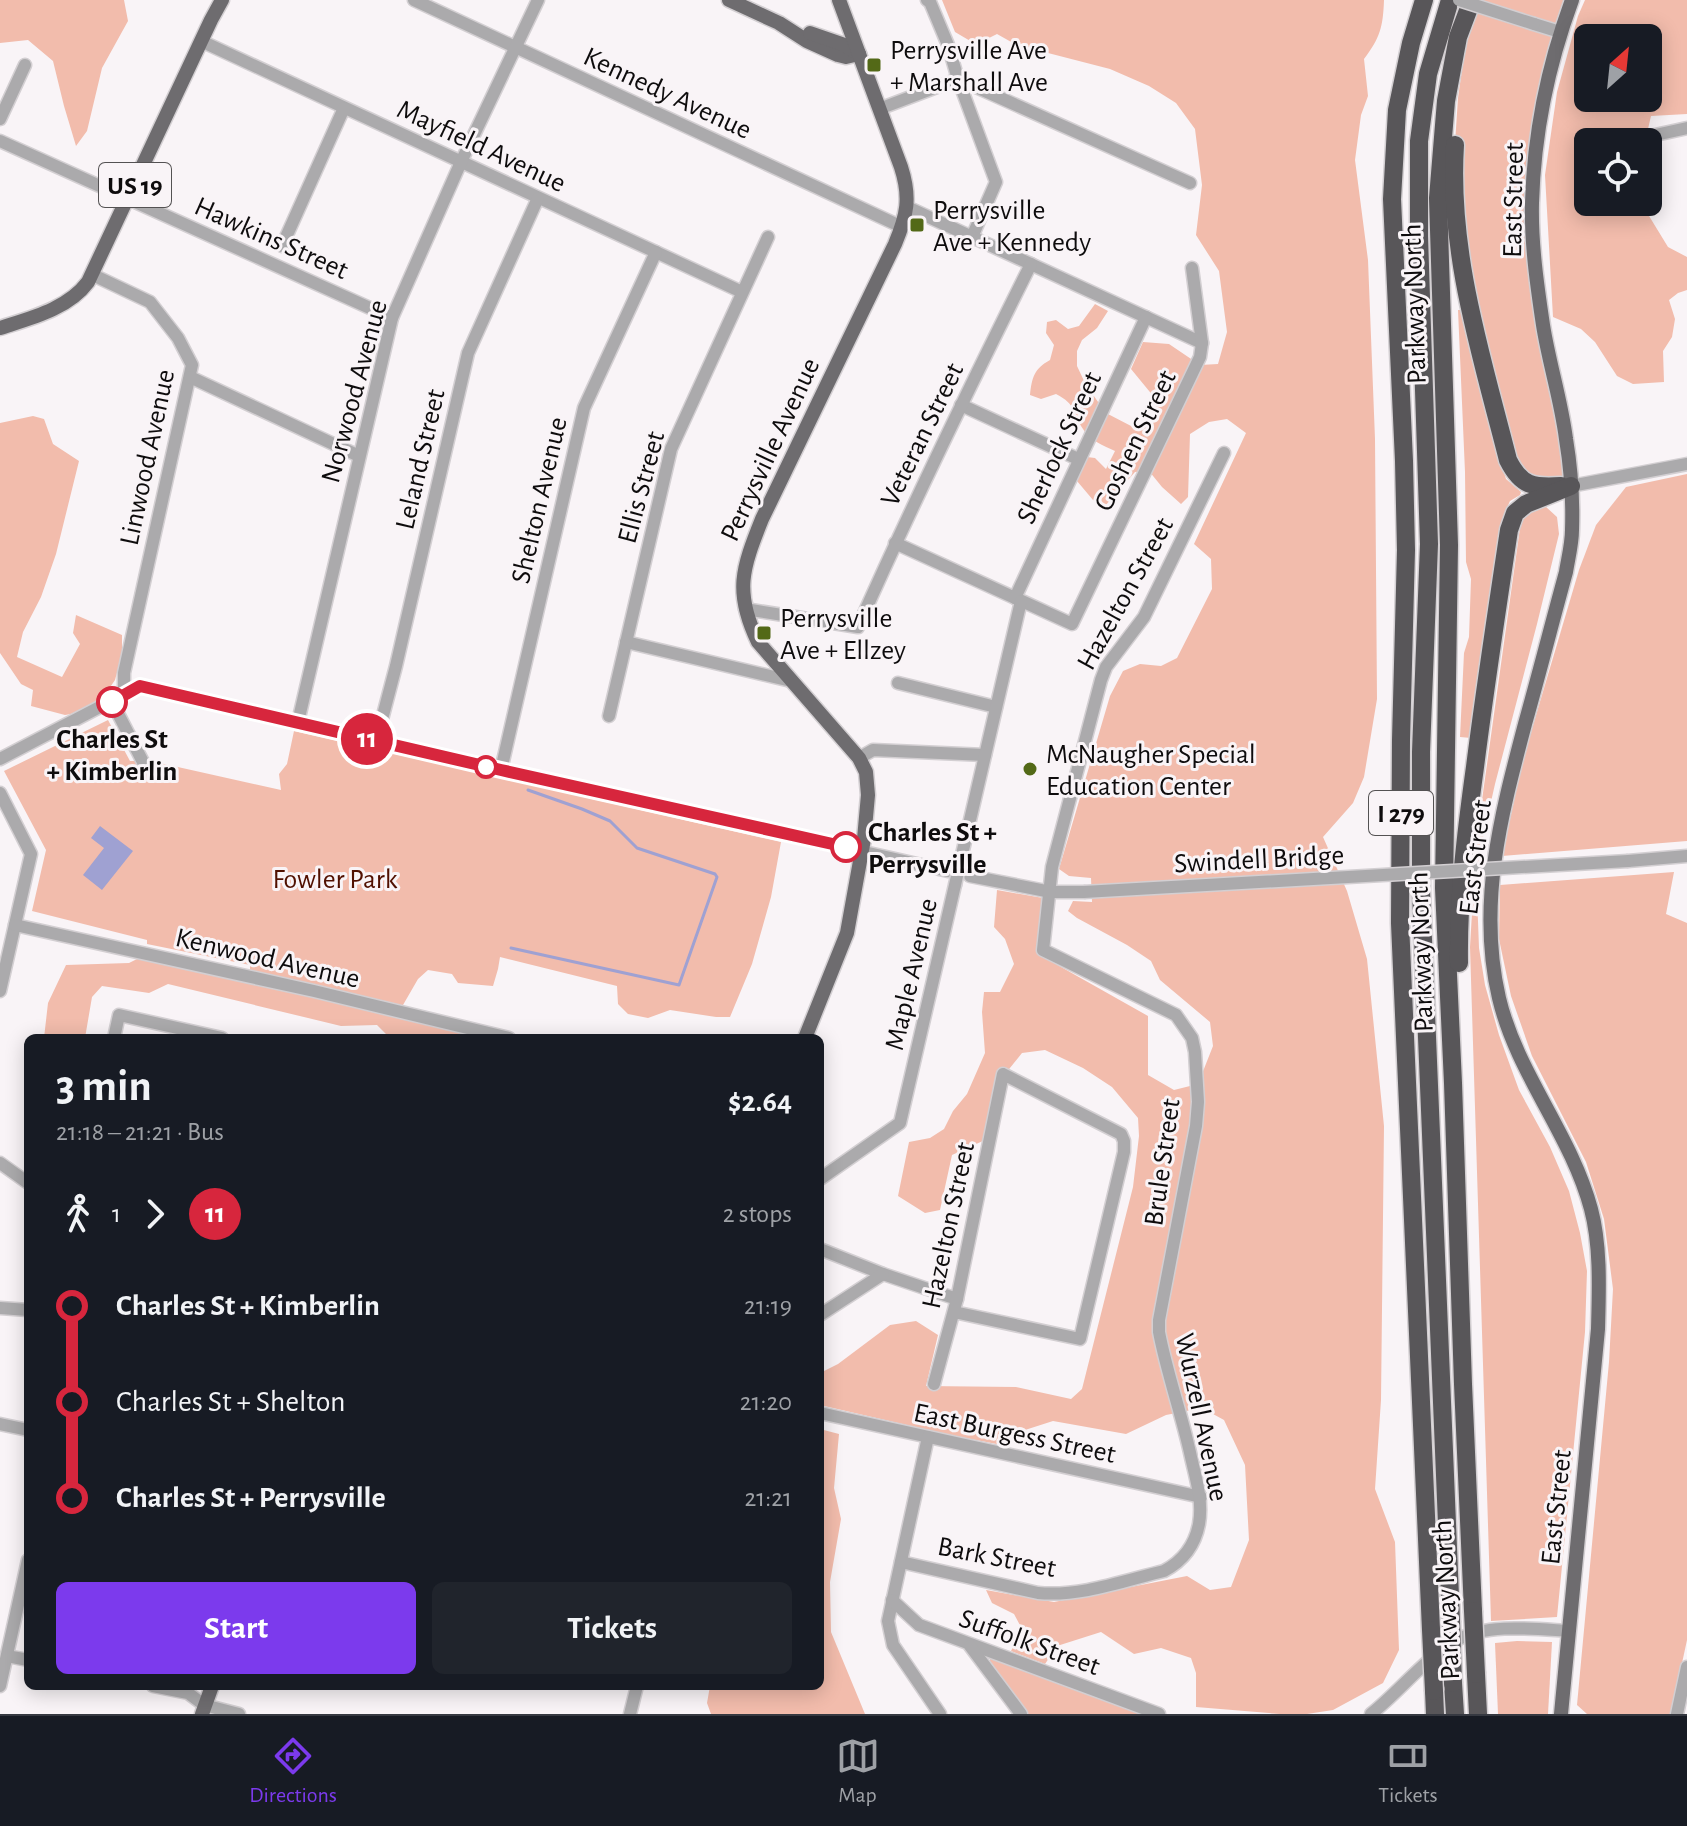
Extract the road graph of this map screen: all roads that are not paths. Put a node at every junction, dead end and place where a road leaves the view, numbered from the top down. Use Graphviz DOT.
graph roads {
  1 [pos="222,0"];
  2 [pos="414,0"];
  3 [pos="538,0"];
  4 [pos="729,0"];
  5 [pos="927,0"];
  6 [pos="1424,0"];
  7 [pos="1450,0"];
  8 [pos="1459,0"];
  9 [pos="1474,0"];
  10 [pos="1572,0"];
  11 [pos="841,6"];
  12 [pos="779,23"];
  13 [pos="1560,32"];
  14 [pos="818,36"];
  15 [pos="201,41"];
  16 [pos="515,47"];
  17 [pos="859,54"];
  18 [pos="25,65"];
  19 [pos="958,79"];
  20 [pos="344,108"];
  21 [pos="879,109"];
  22 [pos="0,119"];
  23 [pos="1687,128"];
  24 [pos="1662,133"];
  25 [pos="0,141"];
  26 [pos="461,162"];
  27 [pos="1190,183"];
  28 [pos="538,198"];
  29 [pos="129,199"];
  30 [pos="907,207"];
  31 [pos="902,227"];
  32 [pos="768,237"];
  33 [pos="972,237"];
  34 [pos="282,246"];
  35 [pos="656,252"];
  36 [pos="1031,264"];
  37 [pos="1192,268"];
  38 [pos="93,275"];
  39 [pos="742,292"];
  40 [pos="1146,317"];
  41 [pos="392,318"];
  42 [pos="0,328"];
  43 [pos="1202,343"];
  44 [pos="190,377"];
  45 [pos="961,405"];
  46 [pos="1224,453"];
  47 [pos="359,456"];
  48 [pos="1078,459"];
  49 [pos="1687,464"];
  50 [pos="1571,486"];
  51 [pos="895,543"];
  52 [pos="1018,600"];
  53 [pos="745,609"];
  54 [pos="626,642"];
  55 [pos="791,681"];
  56 [pos="898,683"];
  57 [pos="118,698"];
  58 [pos="996,707"];
  59 [pos="609,716"];
  60 [pos="298,722"];
  61 [pos="376,742"];
  62 [pos="985,755"];
  63 [pos="859,758"];
  64 [pos="0,759"];
  65 [pos="143,762"];
  66 [pos="501,770"];
  67 [pos="0,793"];
  68 [pos="862,851"];
  69 [pos="1687,856"];
  70 [pos="948,871"];
  71 [pos="970,876"];
  72 [pos="1051,892"];
  73 [pos="15,925"];
  74 [pos="0,991"];
  75 [pos="1176,1015"];
  76 [pos="115,1034"];
  77 [pos="204,1034"];
  78 [pos="492,1034"];
  79 [pos="807,1034"];
  80 [pos="1453,1083"];
  81 [pos="0,1163"];
  82 [pos="824,1176"];
  83 [pos="24,1180"];
  84 [pos="824,1251"];
  85 [pos="883,1274"];
  86 [pos="956,1306"];
  87 [pos="0,1308"];
  88 [pos="24,1310"];
  89 [pos="824,1312"];
  90 [pos="1159,1320"];
  91 [pos="934,1384"];
  92 [pos="824,1414"];
  93 [pos="0,1424"];
  94 [pos="24,1429"];
  95 [pos="928,1437"];
  96 [pos="1201,1497"];
  97 [pos="901,1562"];
  98 [pos="1176,1564"];
  99 [pos="24,1578"];
  100 [pos="892,1600"];
  101 [pos="1569,1631"];
  102 [pos="969,1645"];
  103 [pos="7,1656"];
  104 [pos="24,1659"];
  105 [pos="1687,1667"];
  106 [pos="0,1686"];
  107 [pos="173,1690"];
  108 [pos="210,1690"];
  109 [pos="636,1690"];
  110 [pos="203,1710"];
  111 [pos="239,1714"];
  112 [pos="630,1714"];
  113 [pos="940,1714"];
  114 [pos="1021,1714"];
  115 [pos="1159,1714"];
  116 [pos="1371,1714"];
  117 [pos="1435,1714"];
  118 [pos="1455,1714"];
  119 [pos="1478,1714"];
  120 [pos="1561,1714"];
  121 [pos="1677,1714"];
  1 -- 15 [label="main road, US 19"];
  2 -- 16 [label="street, Kennedy Avenue"];
  3 -- 16 [label="street, Norwood Avenue"];
  4 -- 12 [label="main road"];
  5 -- 19 [label="street"];
  6 -- 117 [label="highway, Parkway North / I 279, bridge"];
  7 -- 118 [label="highway, bridge"];
  8 -- 13 [label="street, bridge"];
  9 -- 50 [label="highway"];
  9 -- 80 [label="highway, Parkway North / I 279"];
  10 -- 13 [label="main road, East Street"];
  11 -- 14 [label="main road"];
  11 -- 17 [label="main road, Perrysville Avenue"];
  12 -- 14 [label="main road"];
  12 -- 17 [label="main road"];
  13 -- 50 [label="main road, East Street"];
  14 -- 17 [label="main road"];
  15 -- 20 [label="street, Mayfield Avenue"];
  15 -- 29 [label="main road, US 19"];
  16 -- 26 [label="street, Norwood Avenue"];
  16 -- 31 [label="street, Kennedy Avenue"];
  17 -- 21 [label="main road, Perrysville Avenue"];
  18 -- 22 [label="street"];
  19 -- 21 [label="street"];
  19 -- 27 [label="street"];
  19 -- 33 [label="street"];
  20 -- 26 [label="street, Mayfield Avenue"];
  20 -- 34 [label="street"];
  21 -- 30 [label="main road, Perrysville Avenue"];
  23 -- 24 [label="street"];
  25 -- 29 [label="street, Hawkins Street"];
  26 -- 28 [label="street, Mayfield Avenue"];
  26 -- 41 [label="street, Norwood Avenue"];
  28 -- 35 [label="street, Mayfield Avenue"];
  28 -- 61 [label="street, Leland Street"];
  29 -- 38 [label="main road, US 19"];
  29 -- 41 [label="street, Hawkins Street"];
  30 -- 31 [label="main road, Perrysville Avenue"];
  30 -- 33 [label="street"];
  31 -- 53 [label="main road, Perrysville Avenue"];
  32 -- 39 [label="street, Ellis Street"];
  33 -- 36 [label="street"];
  35 -- 39 [label="street, Mayfield Avenue"];
  35 -- 66 [label="street, Shelton Avenue"];
  36 -- 40 [label="street"];
  36 -- 45 [label="street, Veteran Street"];
  37 -- 43 [label="street, Goshen Street"];
  38 -- 42 [label="main road, US 19"];
  38 -- 44 [label="street, Linwood Avenue"];
  39 -- 54 [label="street, Ellis Street"];
  40 -- 43 [label="street"];
  40 -- 48 [label="street, Sherlock Street"];
  41 -- 47 [label="street, Norwood Avenue"];
  43 -- 52 [label="street, Goshen Street"];
  44 -- 47 [label="street"];
  44 -- 57 [label="street, Linwood Avenue"];
  45 -- 48 [label="street"];
  45 -- 51 [label="street, Veteran Street"];
  46 -- 72 [label="street, Hazelton Street"];
  47 -- 60 [label="street, Norwood Avenue"];
  48 -- 52 [label="street, Sherlock Street"];
  49 -- 50 [label="street"];
  50 -- 80 [label="highway"];
  50 -- 101 [label="main road, East Street"];
  51 -- 52 [label="street"];
  51 -- 53 [label="street, Veteran Street"];
  52 -- 58 [label="street, Maple Avenue"];
  53 -- 55 [label="main road, Perrysville Avenue"];
  54 -- 55 [label="street"];
  54 -- 59 [label="street, Ellis Street"];
  55 -- 63 [label="main road, Perrysville Avenue"];
  56 -- 58 [label="street"];
  57 -- 60 [label="street"];
  57 -- 64 [label="street"];
  57 -- 65 [label="street"];
  58 -- 62 [label="street, Maple Avenue"];
  60 -- 61 [label="street"];
  61 -- 66 [label="street"];
  62 -- 63 [label="street"];
  62 -- 82 [label="street, Maple Avenue, bridge"];
  63 -- 68 [label="main road, Perrysville Avenue"];
  66 -- 68 [label="street"];
  67 -- 73 [label="street"];
  68 -- 70 [label="street"];
  68 -- 79 [label="main road, Perrysville Avenue"];
  69 -- 72 [label="street, Swindell Bridge, bridge"];
  71 -- 72 [label="street, Swindell Bridge"];
  72 -- 75 [label="street, Hazelton Street"];
  73 -- 74 [label="street"];
  73 -- 78 [label="street, Kenwood Avenue"];
  75 -- 90 [label="street, Brule Street"];
  76 -- 77 [label="street"];
  80 -- 119 [label="highway, Parkway North / I 279, bridge"];
  81 -- 83 [label="street"];
  84 -- 85 [label="street"];
  85 -- 86 [label="street"];
  85 -- 89 [label="street"];
  86 -- 86 [label="street, Hazelton Street"];
  86 -- 91 [label="street, Hazelton Street"];
  87 -- 88 [label="street"];
  90 -- 96 [label="street, Wurzell Avenue"];
  92 -- 95 [label="street, East Burgess Street"];
  93 -- 94 [label="street"];
  95 -- 96 [label="street, East Burgess Street"];
  95 -- 97 [label="street"];
  96 -- 98 [label="street, Wurzell Avenue"];
  97 -- 98 [label="street, Bark Street"];
  97 -- 100 [label="street"];
  99 -- 103 [label="street"];
  100 -- 102 [label="street, Suffolk Street"];
  100 -- 113 [label="street"];
  101 -- 116 [label="street"];
  101 -- 120 [label="main road, East Street"];
  102 -- 114 [label="street"];
  102 -- 115 [label="street, Suffolk Street"];
  103 -- 104 [label="street"];
  103 -- 106 [label="street"];
  105 -- 121 [label="street"];
  107 -- 110 [label="street"];
  108 -- 110 [label="main road"];
  109 -- 112 [label="street"];
  110 -- 111 [label="street"];
}
